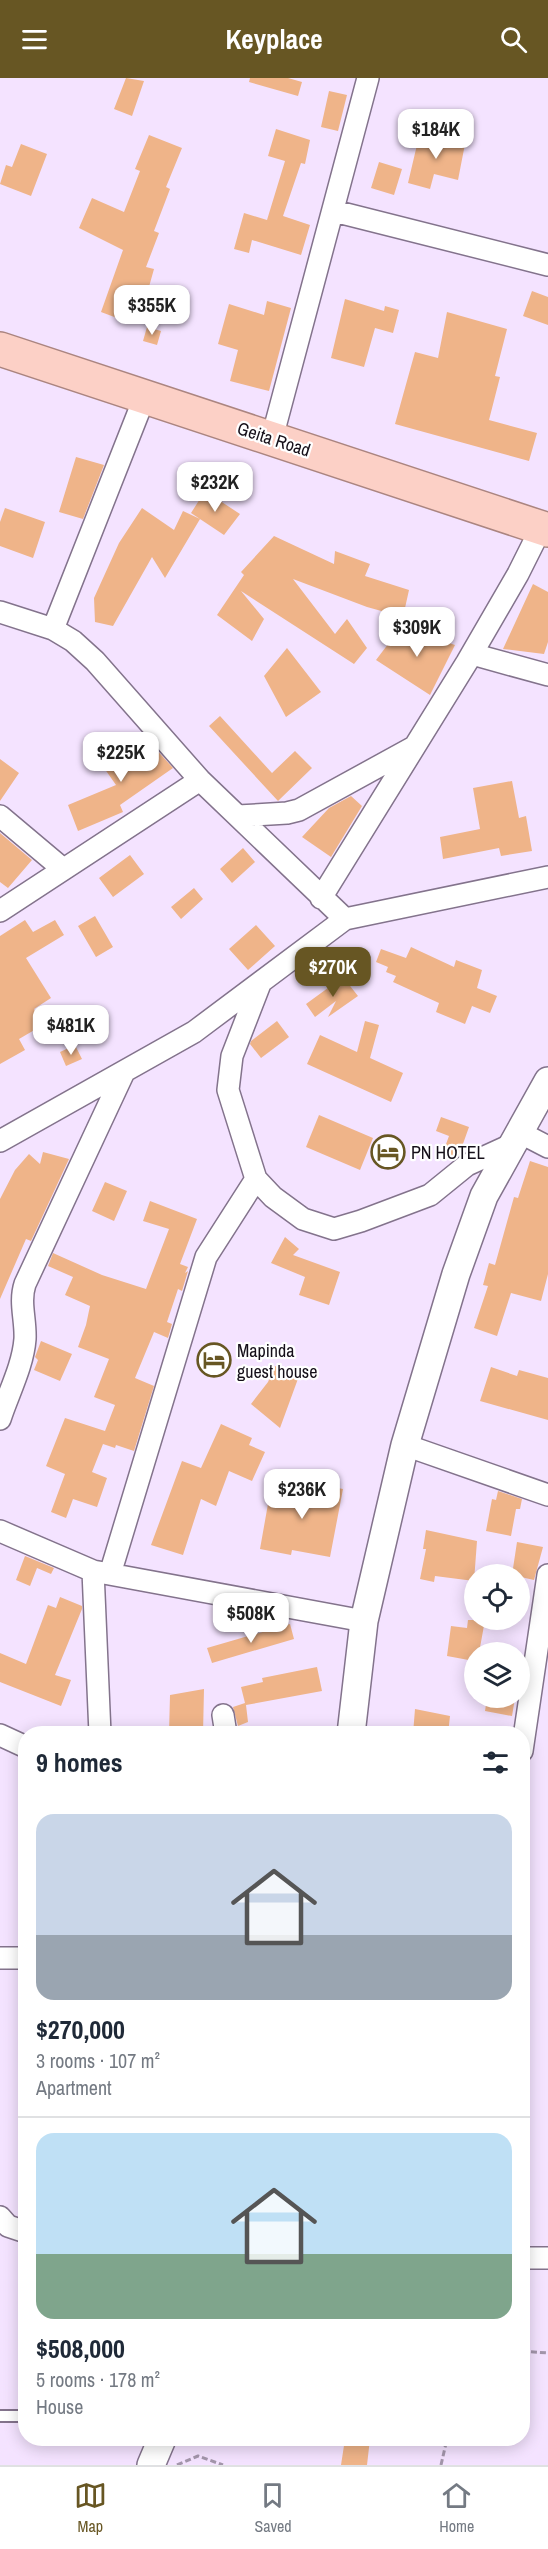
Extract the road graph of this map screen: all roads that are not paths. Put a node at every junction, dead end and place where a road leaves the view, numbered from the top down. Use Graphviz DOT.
graph roads {
  1 [pos="368,78"];
  2 [pos="334,211"];
  3 [pos="548,265"];
  4 [pos="0,349"];
  5 [pos="145,396"];
  6 [pos="272,438"];
  7 [pos="544,529"];
  8 [pos="0,612"];
  9 [pos="53,629"];
  10 [pos="472,654"];
  11 [pos="548,675"];
  12 [pos="412,747"];
  13 [pos="200,780"];
  14 [pos="0,816"];
  15 [pos="237,816"];
  16 [pos="63,869"];
  17 [pos="548,877"];
  18 [pos="321,898"];
  19 [pos="0,911"];
  20 [pos="345,919"];
  21 [pos="261,983"];
  22 [pos="124,1072"];
  23 [pos="548,1081"];
  24 [pos="516,1138"];
  25 [pos="0,1141"];
  26 [pos="548,1146"];
  27 [pos="256,1179"];
  28 [pos="0,1419"];
  29 [pos="405,1445"];
  30 [pos="548,1495"];
  31 [pos="0,1532"];
  32 [pos="101,1572"];
  33 [pos="548,1575"];
  34 [pos="364,1621"];
  35 [pos="100,1726"];
  36 [pos="352,1726"];
  37 [pos="526,1726"];
  38 [pos="0,1735"];
  39 [pos="18,1743"];
  40 [pos="0,1958"];
  41 [pos="18,1958"];
  42 [pos="0,2217"];
  43 [pos="18,2230"];
  44 [pos="18,2234"];
  45 [pos="0,2235"];
  46 [pos="530,2258"];
  47 [pos="548,2258"];
  48 [pos="0,2416"];
  49 [pos="18,2416"];
  50 [pos="159,2446"];
  51 [pos="151,2465"];
  1 -- 2 [label="street"];
  2 -- 3 [label="street"];
  2 -- 6 [label="street"];
  4 -- 5 [label="highway, Geita Road"];
  5 -- 6 [label="highway, Geita Road"];
  5 -- 9 [label="street"];
  6 -- 7 [label="highway, Geita Road"];
  7 -- 10 [label="street"];
  8 -- 9 [label="street"];
  9 -- 13 [label="street"];
  10 -- 11 [label="street"];
  10 -- 12 [label="street"];
  12 -- 15 [label="street"];
  12 -- 18 [label="street"];
  13 -- 15 [label="street"];
  13 -- 16 [label="street"];
  14 -- 16 [label="street"];
  15 -- 18 [label="street"];
  16 -- 19 [label="street"];
  17 -- 20 [label="street"];
  18 -- 20 [label="street"];
  20 -- 21 [label="street"];
  21 -- 22 [label="street"];
  21 -- 27 [label="street"];
  22 -- 25 [label="street"];
  22 -- 28 [label="street"];
  23 -- 24 [label="street"];
  24 -- 26 [label="street"];
  24 -- 27 [label="street"];
  24 -- 29 [label="street"];
  27 -- 32 [label="street"];
  29 -- 30 [label="street"];
  29 -- 34 [label="street"];
  31 -- 32 [label="street"];
  32 -- 34 [label="street"];
  32 -- 35 [label="street"];
  33 -- 37 [label="street"];
  34 -- 36 [label="street"];
  38 -- 39 [label="street"];
  40 -- 41 [label="street"];
  42 -- 43 [label="street"];
  44 -- 45 [label="street"];
  46 -- 47 [label="street"];
  48 -- 49 [label="lane"];
  50 -- 51 [label="street"];
}
